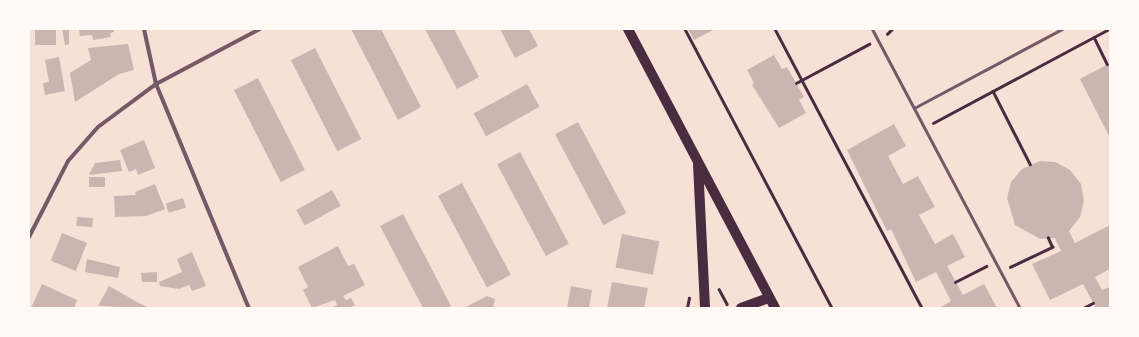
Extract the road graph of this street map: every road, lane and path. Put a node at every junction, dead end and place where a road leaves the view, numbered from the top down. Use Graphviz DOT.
graph roads {
  1 [pos="144,29"];
  2 [pos="260,29"];
  3 [pos="628,29"];
  4 [pos="685,29"];
  5 [pos="774,29"];
  6 [pos="872,29"];
  7 [pos="892,29"];
  8 [pos="1062,29"];
  9 [pos="1109,29"];
  10 [pos="1094,37"];
  11 [pos="877,39"];
  12 [pos="1107,64"];
  13 [pos="802,80"];
  14 [pos="796,83"];
  15 [pos="156,84"];
  16 [pos="993,91"];
  17 [pos="914,108"];
  18 [pos="925,127"];
  19 [pos="698,162"];
  20 [pos="1030,164"];
  21 [pos="29,237"];
  22 [pos="1048,238"];
  23 [pos="995,261"];
  24 [pos="1001,272"];
  25 [pos="956,282"];
  26 [pos="716,284"];
  27 [pos="769,298"];
  28 [pos="1093,303"];
  29 [pos="728,307"];
  30 [pos="249,308"];
  31 [pos="705,308"];
  32 [pos="741,308"];
  33 [pos="775,308"];
  34 [pos="832,308"];
  35 [pos="922,308"];
  36 [pos="1020,308"];
  37 [pos="1084,308"];
  1 -- 15 [label="street"];
  2 -- 15 [label="street"];
  3 -- 19 [label="main road"];
  4 -- 34 [label="path"];
  5 -- 13 [label="path"];
  6 -- 11 [label="lane"];
  7 -- 11 [label="path"];
  8 -- 17 [label="lane"];
  9 -- 10 [label="path"];
  10 -- 12 [label="path"];
  10 -- 16 [label="path"];
  11 -- 13 [label="path"];
  11 -- 17 [label="lane"];
  13 -- 14 [label="path"];
  13 -- 35 [label="path"];
  15 -- 21 [label="street"];
  15 -- 30 [label="street"];
  16 -- 18 [label="path"];
  16 -- 20 [label="path"];
  17 -- 18 [label="lane"];
  18 -- 23 [label="lane"];
  19 -- 27 [label="main road"];
  19 -- 31 [label="main road"];
  22 -- 24 [label="path"];
  23 -- 24 [label="lane"];
  23 -- 25 [label="path"];
  24 -- 36 [label="lane"];
  26 -- 29 [label="path"];
  27 -- 32 [label="main road"];
  27 -- 33 [label="main road"];
  28 -- 37 [label="path"];
}
